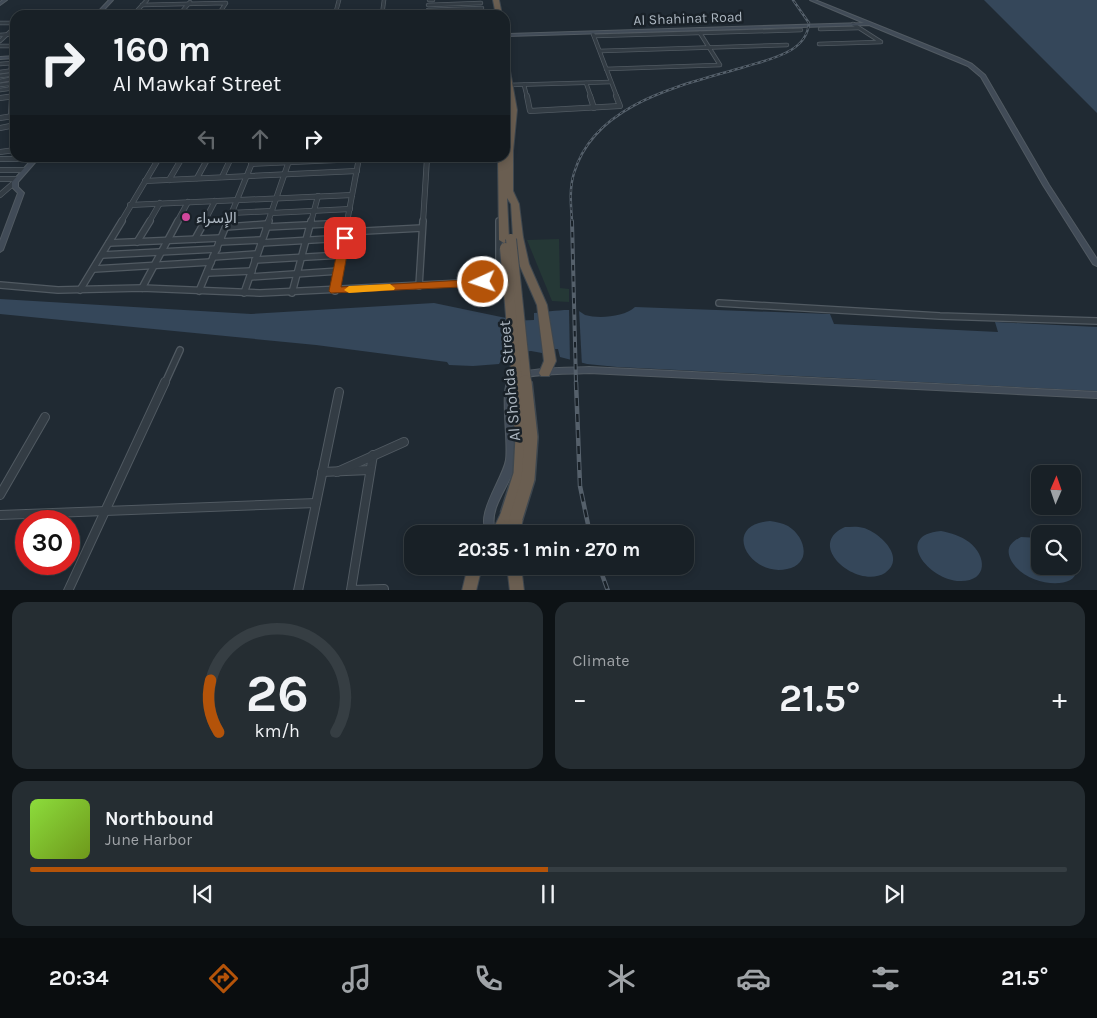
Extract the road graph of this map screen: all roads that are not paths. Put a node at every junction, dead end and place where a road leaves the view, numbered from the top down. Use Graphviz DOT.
graph roads {
  1 [pos="5,0"];
  2 [pos="111,0"];
  3 [pos="116,0"];
  4 [pos="147,0"];
  5 [pos="433,0"];
  6 [pos="812,0"];
  7 [pos="222,1"];
  8 [pos="481,1"];
  9 [pos="190,2"];
  10 [pos="429,2"];
  11 [pos="0,4"];
  12 [pos="142,5"];
  13 [pos="482,8"];
  14 [pos="102,10"];
  15 [pos="107,10"];
  16 [pos="138,10"];
  17 [pos="221,10"];
  18 [pos="428,10"];
  19 [pos="869,23"];
  20 [pos="853,24"];
  21 [pos="710,27"];
  22 [pos="858,28"];
  23 [pos="820,29"];
  24 [pos="802,30"];
  25 [pos="606,31"];
  26 [pos="10,32"];
  27 [pos="700,33"];
  28 [pos="510,34"];
  29 [pos="510,34"];
  30 [pos="593,34"];
  31 [pos="0,35"];
  32 [pos="7,35"];
  33 [pos="10,35"];
  34 [pos="0,41"];
  35 [pos="819,44"];
  36 [pos="787,45"];
  37 [pos="710,48"];
  38 [pos="600,51"];
  39 [pos="0,59"];
  40 [pos="10,67"];
  41 [pos="606,69"];
  42 [pos="10,73"];
  43 [pos="10,74"];
  44 [pos="10,75"];
  45 [pos="0,81"];
  46 [pos="611,82"];
  47 [pos="586,83"];
  48 [pos="510,85"];
  49 [pos="524,85"];
  50 [pos="0,86"];
  51 [pos="0,90"];
  52 [pos="510,93"];
  53 [pos="594,108"];
  54 [pos="510,137"];
  55 [pos="32,162"];
  56 [pos="157,162"];
  57 [pos="180,162"];
  58 [pos="206,162"];
  59 [pos="229,162"];
  60 [pos="270,162"];
  61 [pos="288,162"];
  62 [pos="324,162"];
  63 [pos="358,162"];
  64 [pos="427,162"];
  65 [pos="502,162"];
  66 [pos="509,162"];
  67 [pos="251,164"];
  68 [pos="0,170"];
  69 [pos="25,170"];
  70 [pos="356,171"];
  71 [pos="321,172"];
  72 [pos="284,174"];
  73 [pos="246,176"];
  74 [pos="222,177"];
  75 [pos="197,178"];
  76 [pos="0,179"];
  77 [pos="16,180"];
  78 [pos="169,180"];
  79 [pos="145,181"];
  80 [pos="2,190"];
  81 [pos="509,191"];
  82 [pos="0,195"];
  83 [pos="352,195"];
  84 [pos="318,196"];
  85 [pos="276,198"];
  86 [pos="236,200"];
  87 [pos="215,201"];
  88 [pos="188,202"];
  89 [pos="160,203"];
  90 [pos="130,205"];
  91 [pos="350,209"];
  92 [pos="314,210"];
  93 [pos="272,212"];
  94 [pos="231,213"];
  95 [pos="504,215"];
  96 [pos="347,223"];
  97 [pos="310,225"];
  98 [pos="267,226"];
  99 [pos="226,227"];
  100 [pos="422,228"];
  101 [pos="345,235"];
  102 [pos="195,239"];
  103 [pos="168,240"];
  104 [pos="220,240"];
  105 [pos="306,240"];
  106 [pos="508,240"];
  107 [pos="262,241"];
  108 [pos="138,242"];
  109 [pos="109,243"];
  110 [pos="217,249"];
  111 [pos="0,250"];
  112 [pos="162,252"];
  113 [pos="102,255"];
  114 [pos="342,255"];
  115 [pos="256,257"];
  116 [pos="302,257"];
  117 [pos="212,260"];
  118 [pos="1097,264"];
  119 [pos="155,266"];
  120 [pos="94,269"];
  121 [pos="339,271"];
  122 [pos="207,273"];
  123 [pos="251,274"];
  124 [pos="297,274"];
  125 [pos="0,285"];
  126 [pos="418,286"];
  127 [pos="142,288"];
  128 [pos="80,290"];
  129 [pos="200,291"];
  130 [pos="335,291"];
  131 [pos="244,293"];
  132 [pos="292,293"];
  133 [pos="720,303"];
  134 [pos="1097,321"];
  135 [pos="180,350"];
  136 [pos="552,370"];
  137 [pos="339,392"];
  138 [pos="1097,395"];
  139 [pos="45,417"];
  140 [pos="404,442"];
  141 [pos="373,456"];
  142 [pos="370,470"];
  143 [pos="322,472"];
  144 [pos="337,472"];
  145 [pos="0,495"];
  146 [pos="316,503"];
  147 [pos="105,511"];
  148 [pos="0,515"];
  149 [pos="511,517"];
  150 [pos="488,525"];
  151 [pos="504,525"];
  152 [pos="512,525"];
  153 [pos="473,575"];
  154 [pos="515,575"];
  155 [pos="68,590"];
  156 [pos="298,590"];
  157 [pos="384,590"];
  158 [pos="469,590"];
  159 [pos="517,590"];
  1 -- 11 [label="main road"];
  2 -- 14 [label="main road"];
  3 -- 15 [label="main road"];
  4 -- 12 [label="street"];
  5 -- 10 [label="street"];
  6 -- 19 [label="main road"];
  7 -- 9 [label="street"];
  7 -- 17 [label="street"];
  8 -- 10 [label="street"];
  8 -- 13 [label="street"];
  9 -- 12 [label="street"];
  10 -- 18 [label="street"];
  12 -- 16 [label="street"];
  13 -- 18 [label="street"];
  19 -- 20 [label="main road, Al Shahinat Road"];
  19 -- 21 [label="main road, Al Shahinat Road"];
  19 -- 118 [label="main road"];
  20 -- 21 [label="main road, Al Shahinat Road"];
  20 -- 22 [label="street"];
  21 -- 25 [label="main road, Al Shahinat Road"];
  22 -- 23 [label="street"];
  22 -- 35 [label="street"];
  24 -- 27 [label="street"];
  25 -- 28 [label="main road, Al Shahinat Road"];
  25 -- 30 [label="main road, Al Shahinat Road"];
  26 -- 32 [label="street"];
  27 -- 30 [label="street"];
  27 -- 37 [label="street"];
  29 -- 30 [label="main road, Al Shahinat Road"];
  30 -- 38 [label="street"];
  31 -- 32 [label="street"];
  32 -- 33 [label="street"];
  32 -- 34 [label="street"];
  36 -- 37 [label="street"];
  37 -- 38 [label="street"];
  37 -- 41 [label="street"];
  38 -- 41 [label="street"];
  39 -- 40 [label="main road"];
  41 -- 46 [label="street"];
  42 -- 45 [label="street"];
  43 -- 50 [label="street"];
  44 -- 51 [label="street"];
  46 -- 47 [label="street"];
  46 -- 53 [label="street"];
  47 -- 49 [label="street"];
  47 -- 53 [label="street"];
  48 -- 49 [label="street"];
  49 -- 53 [label="street"];
  52 -- 54 [label="highway, Al Shohda Street"];
  55 -- 69 [label="main road"];
  56 -- 79 [label="street"];
  57 -- 78 [label="street"];
  58 -- 75 [label="street"];
  59 -- 74 [label="street"];
  60 -- 67 [label="street"];
  61 -- 72 [label="street"];
  62 -- 71 [label="street"];
  63 -- 70 [label="street"];
  64 -- 100 [label="street"];
  65 -- 95 [label="highway, Al Shohda Street"];
  66 -- 81 [label="highway, Al Shohda Street"];
  67 -- 73 [label="street"];
  68 -- 69 [label="street"];
  69 -- 77 [label="main road"];
  70 -- 71 [label="street"];
  70 -- 83 [label="street"];
  71 -- 72 [label="street"];
  72 -- 73 [label="street"];
  72 -- 85 [label="street"];
  73 -- 74 [label="street"];
  73 -- 86 [label="street"];
  74 -- 75 [label="street"];
  75 -- 78 [label="street"];
  76 -- 77 [label="street"];
  77 -- 80 [label="street"];
  77 -- 111 [label="main road"];
  78 -- 79 [label="street"];
  79 -- 90 [label="street"];
  80 -- 82 [label="street"];
  81 -- 106 [label="highway, Al Shohda Street"];
  81 -- 136 [label="highway"];
  83 -- 84 [label="street"];
  83 -- 91 [label="street"];
  84 -- 85 [label="street"];
  84 -- 92 [label="street"];
  85 -- 86 [label="street"];
  85 -- 93 [label="street"];
  86 -- 87 [label="street"];
  86 -- 94 [label="street"];
  87 -- 88 [label="street"];
  87 -- 102 [label="street"];
  88 -- 89 [label="street"];
  88 -- 103 [label="street"];
  89 -- 90 [label="street"];
  89 -- 108 [label="street"];
  90 -- 109 [label="street"];
  91 -- 92 [label="street"];
  91 -- 96 [label="street"];
  92 -- 93 [label="street"];
  92 -- 97 [label="street"];
  93 -- 94 [label="street"];
  93 -- 98 [label="street"];
  94 -- 99 [label="street"];
  95 -- 106 [label="highway, Al Shohda Street"];
  95 -- 126 [label="street"];
  96 -- 97 [label="street"];
  96 -- 101 [label="street"];
  97 -- 98 [label="street"];
  97 -- 105 [label="street"];
  98 -- 99 [label="street"];
  98 -- 107 [label="street"];
  99 -- 104 [label="street"];
  100 -- 101 [label="street"];
  100 -- 126 [label="street"];
  101 -- 105 [label="street"];
  101 -- 114 [label="street"];
  102 -- 103 [label="street"];
  102 -- 104 [label="street"];
  103 -- 108 [label="street"];
  103 -- 112 [label="street"];
  104 -- 107 [label="street"];
  104 -- 110 [label="street"];
  105 -- 107 [label="street"];
  105 -- 116 [label="street"];
  106 -- 149 [label="highway, Al Shohda Street, bridge"];
  107 -- 115 [label="street"];
  108 -- 109 [label="street"];
  109 -- 113 [label="street"];
  110 -- 112 [label="street"];
  110 -- 117 [label="street"];
  112 -- 113 [label="street"];
  112 -- 119 [label="street"];
  113 -- 120 [label="street"];
  114 -- 116 [label="street"];
  114 -- 121 [label="street"];
  115 -- 116 [label="street"];
  115 -- 117 [label="street"];
  115 -- 123 [label="street"];
  116 -- 124 [label="street"];
  117 -- 119 [label="street"];
  117 -- 122 [label="street"];
  119 -- 120 [label="street"];
  119 -- 127 [label="street"];
  120 -- 128 [label="street"];
  121 -- 124 [label="street"];
  121 -- 130 [label="street"];
  122 -- 123 [label="street"];
  122 -- 129 [label="street"];
  123 -- 124 [label="street"];
  123 -- 131 [label="street"];
  124 -- 132 [label="street"];
  125 -- 128 [label="street"];
  126 -- 130 [label="street"];
  127 -- 128 [label="street"];
  127 -- 129 [label="street"];
  129 -- 131 [label="street"];
  130 -- 132 [label="street"];
  131 -- 132 [label="street"];
  133 -- 134 [label="street"];
  135 -- 147 [label="street"];
  136 -- 138 [label="main road"];
  136 -- 150 [label="main road"];
  137 -- 143 [label="street"];
  139 -- 145 [label="street"];
  140 -- 141 [label="street"];
  141 -- 142 [label="street"];
  141 -- 144 [label="street"];
  142 -- 144 [label="street"];
  142 -- 157 [label="street"];
  143 -- 144 [label="street"];
  143 -- 146 [label="street"];
  146 -- 147 [label="street"];
  146 -- 156 [label="street"];
  147 -- 148 [label="street"];
  147 -- 155 [label="street"];
  149 -- 151 [label="highway"];
  149 -- 152 [label="highway"];
  153 -- 158 [label="highway"];
  154 -- 159 [label="highway"];
}
